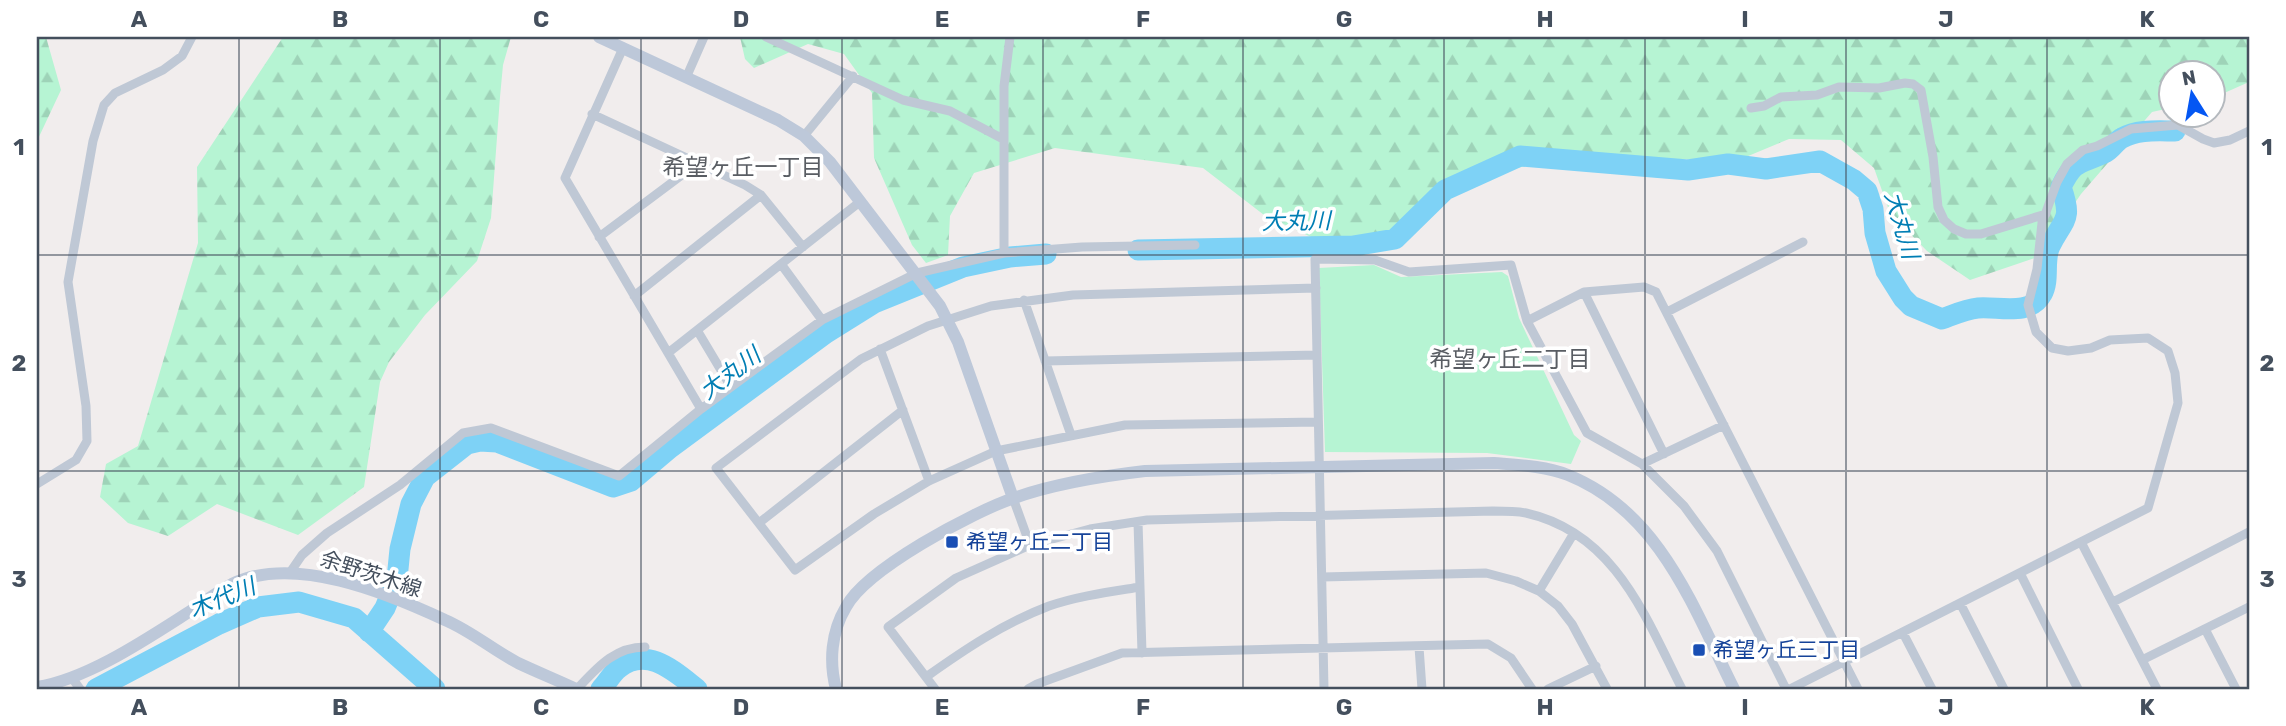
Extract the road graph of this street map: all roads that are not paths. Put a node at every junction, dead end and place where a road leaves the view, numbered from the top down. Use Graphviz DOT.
graph roads {
  1 [pos="192,37"];
  2 [pos="599,37"];
  3 [pos="704,37"];
  4 [pos="766,37"];
  5 [pos="1010,37"];
  6 [pos="622,48"];
  7 [pos="853,76"];
  8 [pos="686,78"];
  9 [pos="1751,108"];
  10 [pos="592,114"];
  11 [pos="2249,131"];
  12 [pos="804,136"];
  13 [pos="1003,139"];
  14 [pos="698,163"];
  15 [pos="761,195"];
  16 [pos="860,201"];
  17 [pos="2046,214"];
  18 [pos="600,237"];
  19 [pos="1803,242"];
  20 [pos="1195,244"];
  21 [pos="803,247"];
  22 [pos="1004,253"];
  23 [pos="781,264"];
  24 [pos="921,279"];
  25 [pos="1316,288"];
  26 [pos="1584,292"];
  27 [pos="634,296"];
  28 [pos="1024,300"];
  29 [pos="1667,312"];
  30 [pos="822,320"];
  31 [pos="948,320"];
  32 [pos="1527,321"];
  33 [pos="697,330"];
  34 [pos="880,349"];
  35 [pos="668,353"];
  36 [pos="1317,355"];
  37 [pos="1045,361"];
  38 [pos="732,387"];
  39 [pos="701,409"];
  40 [pos="903,410"];
  41 [pos="1318,422"];
  42 [pos="1724,425"];
  43 [pos="1071,435"];
  44 [pos="996,452"];
  45 [pos="1664,454"];
  46 [pos="1642,464"];
  47 [pos="1319,467"];
  48 [pos="929,481"];
  49 [pos="37,484"];
  50 [pos="1013,498"];
  51 [pos="1320,515"];
  52 [pos="1138,522"];
  53 [pos="759,523"];
  54 [pos="1574,533"];
  55 [pos="2249,533"];
  56 [pos="2081,542"];
  57 [pos="1030,545"];
  58 [pos="291,571"];
  59 [pos="2020,573"];
  60 [pos="1322,577"];
  61 [pos="1140,587"];
  62 [pos="1539,591"];
  63 [pos="2113,602"];
  64 [pos="1960,603"];
  65 [pos="2249,607"];
  66 [pos="2205,629"];
  67 [pos="1903,633"];
  68 [pos="645,647"];
  69 [pos="1323,647"];
  70 [pos="1419,647"];
  71 [pos="1142,653"];
  72 [pos="2143,660"];
  73 [pos="1844,662"];
  74 [pos="1596,666"];
  75 [pos="926,677"];
  76 [pos="72,678"];
  77 [pos="37,687"];
  78 [pos="80,689"];
  79 [pos="577,689"];
  80 [pos="836,689"];
  81 [pos="935,689"];
  82 [pos="1028,689"];
  83 [pos="1324,689"];
  84 [pos="1422,689"];
  85 [pos="1532,689"];
  86 [pos="1548,689"];
  87 [pos="1607,689"];
  88 [pos="1682,689"];
  89 [pos="1734,689"];
  90 [pos="1788,689"];
  91 [pos="1858,689"];
  92 [pos="1932,689"];
  93 [pos="2004,689"];
  94 [pos="2078,689"];
  95 [pos="2157,689"];
  96 [pos="2236,689"];
  1 -- 49 [label="street"];
  2 -- 6 [label="street"];
  3 -- 8 [label="street"];
  4 -- 7 [label="street"];
  5 -- 13 [label="street"];
  6 -- 8 [label="street"];
  6 -- 10 [label="street"];
  7 -- 12 [label="street"];
  7 -- 13 [label="street"];
  8 -- 12 [label="street"];
  9 -- 17 [label="street"];
  10 -- 14 [label="street"];
  10 -- 18 [label="street"];
  11 -- 17 [label="street"];
  12 -- 16 [label="street"];
  13 -- 22 [label="street"];
  14 -- 15 [label="street"];
  14 -- 18 [label="street"];
  15 -- 21 [label="street"];
  15 -- 27 [label="street"];
  16 -- 21 [label="street"];
  16 -- 24 [label="street"];
  17 -- 56 [label="street"];
  18 -- 27 [label="street"];
  19 -- 29 [label="street"];
  20 -- 22 [label="street"];
  21 -- 23 [label="street"];
  22 -- 24 [label="street"];
  23 -- 30 [label="street"];
  23 -- 33 [label="street"];
  24 -- 30 [label="street"];
  24 -- 31 [label="street"];
  25 -- 28 [label="street"];
  25 -- 32 [label="street"];
  25 -- 36 [label="street"];
  26 -- 29 [label="street"];
  26 -- 32 [label="street"];
  26 -- 45 [label="street"];
  27 -- 35 [label="street"];
  28 -- 31 [label="street"];
  28 -- 37 [label="street"];
  29 -- 42 [label="street"];
  30 -- 38 [label="street"];
  31 -- 34 [label="street"];
  31 -- 44 [label="street"];
  32 -- 46 [label="street"];
  33 -- 35 [label="street"];
  33 -- 38 [label="street"];
  34 -- 40 [label="street"];
  34 -- 53 [label="street"];
  35 -- 39 [label="street"];
  36 -- 37 [label="street"];
  36 -- 41 [label="street"];
  37 -- 43 [label="street"];
  38 -- 39 [label="street"];
  39 -- 58 [label="street"];
  40 -- 48 [label="street"];
  40 -- 53 [label="street"];
  41 -- 43 [label="street"];
  41 -- 47 [label="street"];
  42 -- 45 [label="street"];
  42 -- 73 [label="street"];
  43 -- 44 [label="street"];
  44 -- 48 [label="street"];
  44 -- 50 [label="street"];
  45 -- 46 [label="street"];
  46 -- 90 [label="street"];
  47 -- 50 [label="street"];
  47 -- 51 [label="street"];
  47 -- 89 [label="street"];
  48 -- 53 [label="street"];
  50 -- 57 [label="street"];
  50 -- 80 [label="street"];
  51 -- 52 [label="street"];
  51 -- 54 [label="street"];
  51 -- 60 [label="street"];
  52 -- 57 [label="street"];
  52 -- 61 [label="street"];
  54 -- 62 [label="street"];
  54 -- 88 [label="street"];
  55 -- 63 [label="street"];
  56 -- 59 [label="street"];
  56 -- 63 [label="street"];
  57 -- 75 [label="street"];
  58 -- 76 [label="street, 余野茨木線"];
  58 -- 79 [label="street, 余野茨木線"];
  59 -- 64 [label="street"];
  59 -- 94 [label="street"];
  60 -- 62 [label="street"];
  60 -- 69 [label="street"];
  61 -- 71 [label="street"];
  61 -- 75 [label="street"];
  62 -- 74 [label="street"];
  63 -- 72 [label="street"];
  64 -- 67 [label="street"];
  64 -- 93 [label="street"];
  65 -- 66 [label="street"];
  66 -- 72 [label="street"];
  66 -- 96 [label="street"];
  67 -- 73 [label="street"];
  67 -- 92 [label="street"];
  68 -- 79 [label="street"];
  69 -- 70 [label="street"];
  69 -- 71 [label="street"];
  69 -- 83 [label="street"];
  70 -- 84 [label="street"];
  70 -- 85 [label="street"];
  71 -- 82 [label="street"];
  72 -- 95 [label="street"];
  73 -- 90 [label="street"];
  73 -- 91 [label="street"];
  74 -- 86 [label="street"];
  74 -- 87 [label="street"];
  75 -- 81 [label="street"];
  76 -- 77 [label="street, 余野茨木線"];
  76 -- 78 [label="street"];
}
